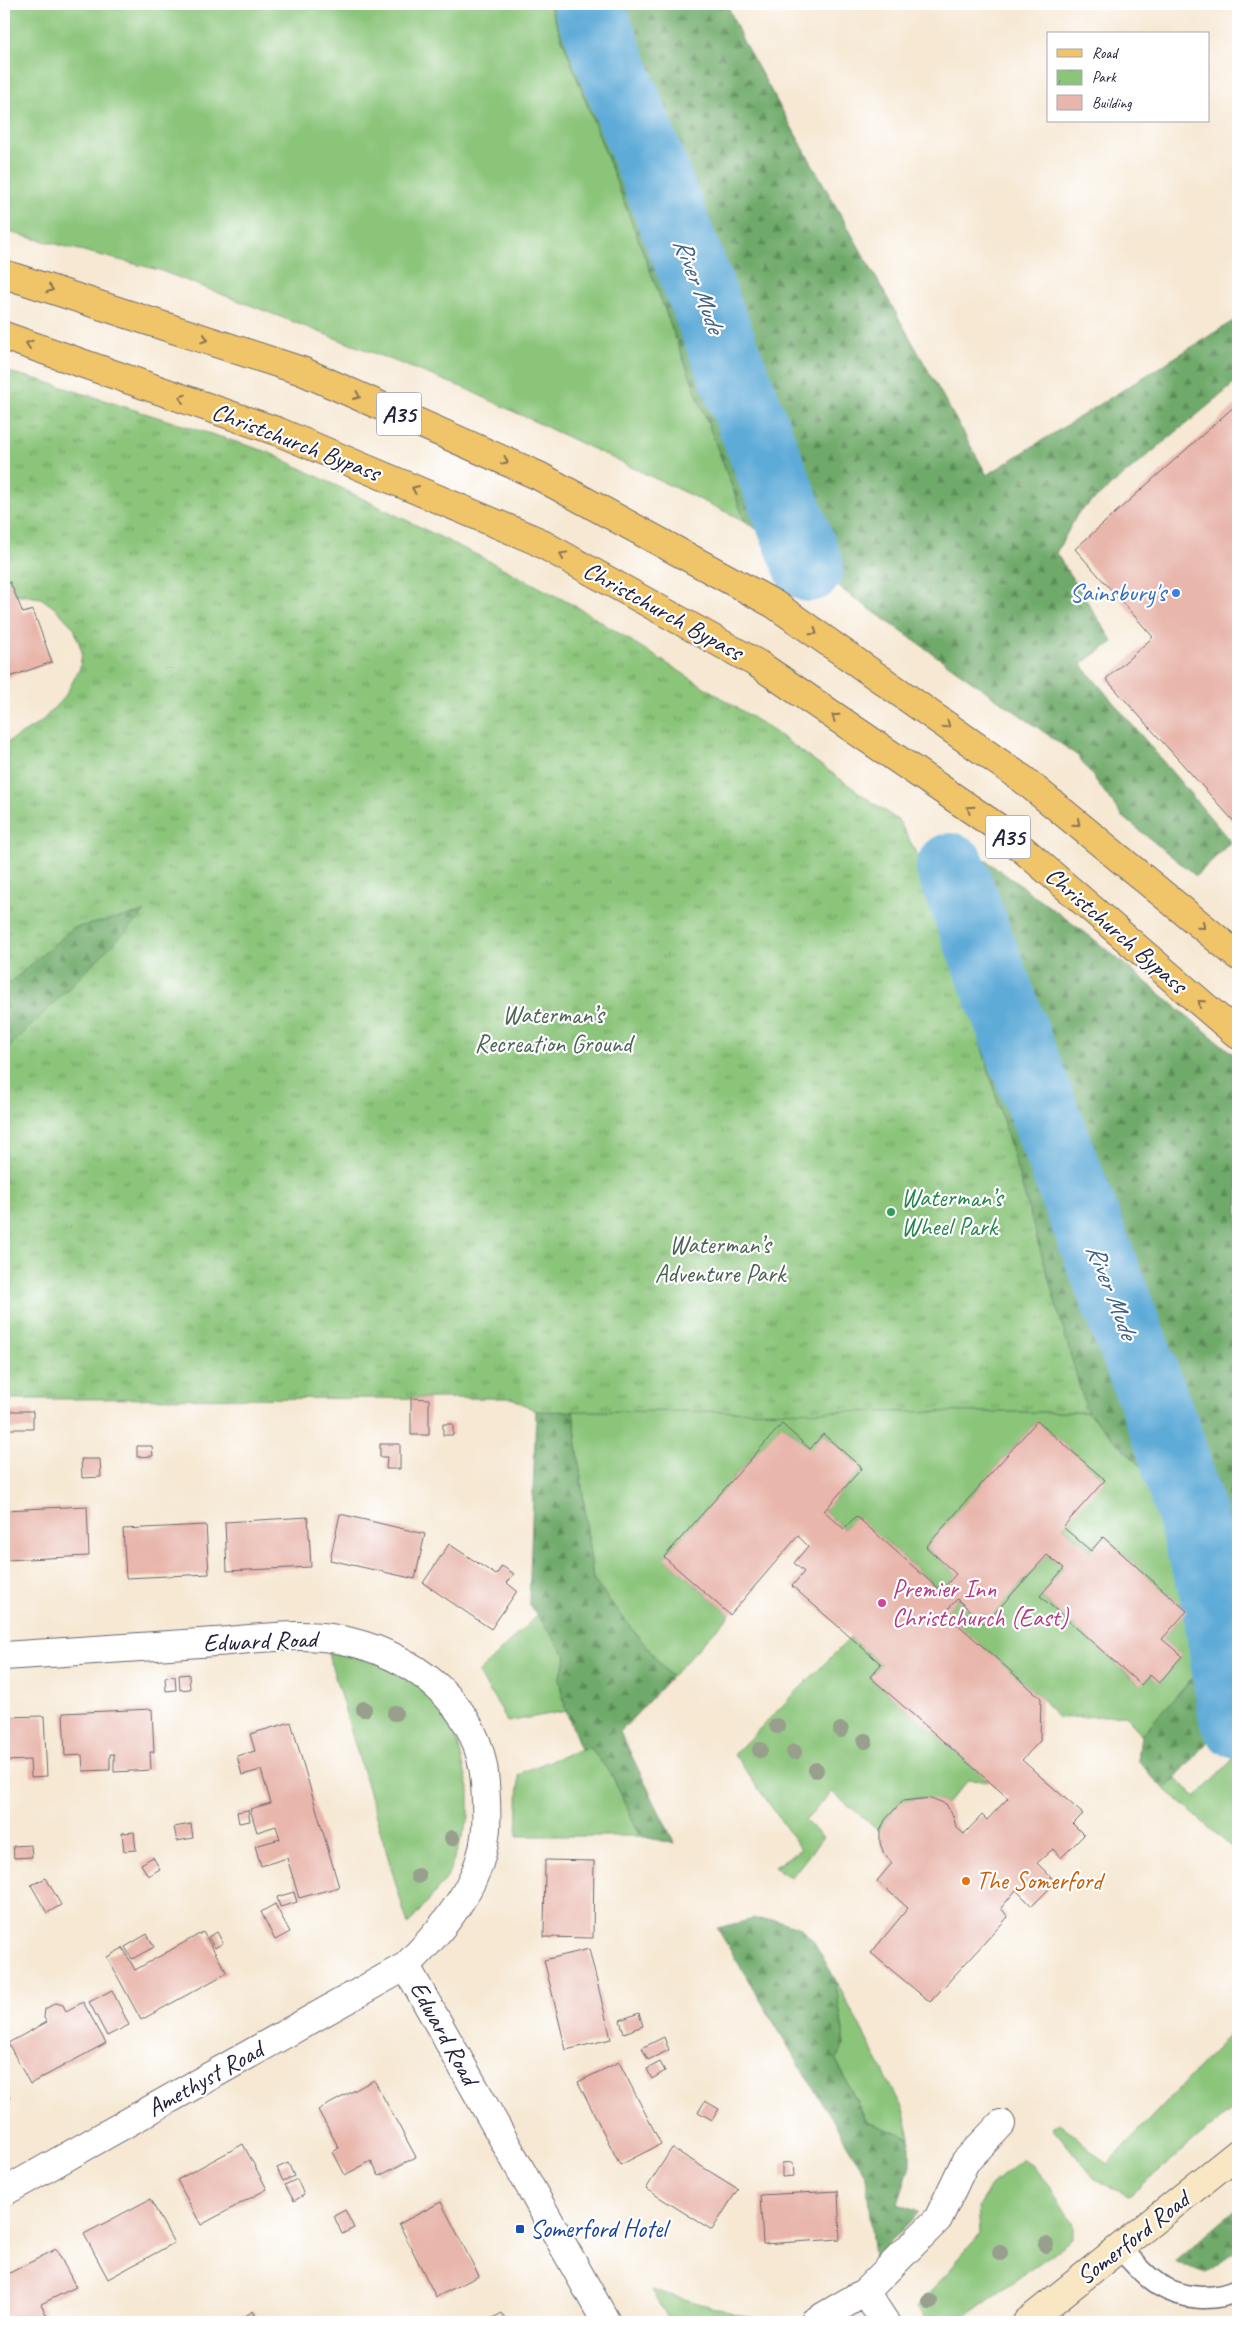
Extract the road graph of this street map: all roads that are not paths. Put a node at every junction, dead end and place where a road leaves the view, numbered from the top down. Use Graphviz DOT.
graph roads {
  1 [pos="4,274"];
  2 [pos="4,336"];
  3 [pos="1238,956"];
  4 [pos="1238,1034"];
  5 [pos="4,1656"];
  6 [pos="406,1966"];
  7 [pos="1001,2124"];
  8 [pos="1238,2153"];
  9 [pos="4,2192"];
  10 [pos="1119,2247"];
  11 [pos="1238,2290"];
  12 [pos="865,2292"];
  13 [pos="606,2322"];
  14 [pos="814,2322"];
  15 [pos="885,2322"];
  16 [pos="1027,2322"];
  1 -- 3 [label="main road, A35, one-way"];
  4 -- 2 [label="main road, Christchurch Bypass / A35, one-way"];
  5 -- 6 [label="street, Edward Road"];
  6 -- 9 [label="street, Amethyst Road"];
  6 -- 13 [label="street, Edward Road"];
  7 -- 12 [label="street"];
  8 -- 10 [label="main road, Somerford Road"];
  10 -- 11 [label="lane"];
  10 -- 16 [label="main road, Somerford Road"];
  12 -- 14 [label="street"];
  12 -- 15 [label="street"];
}
